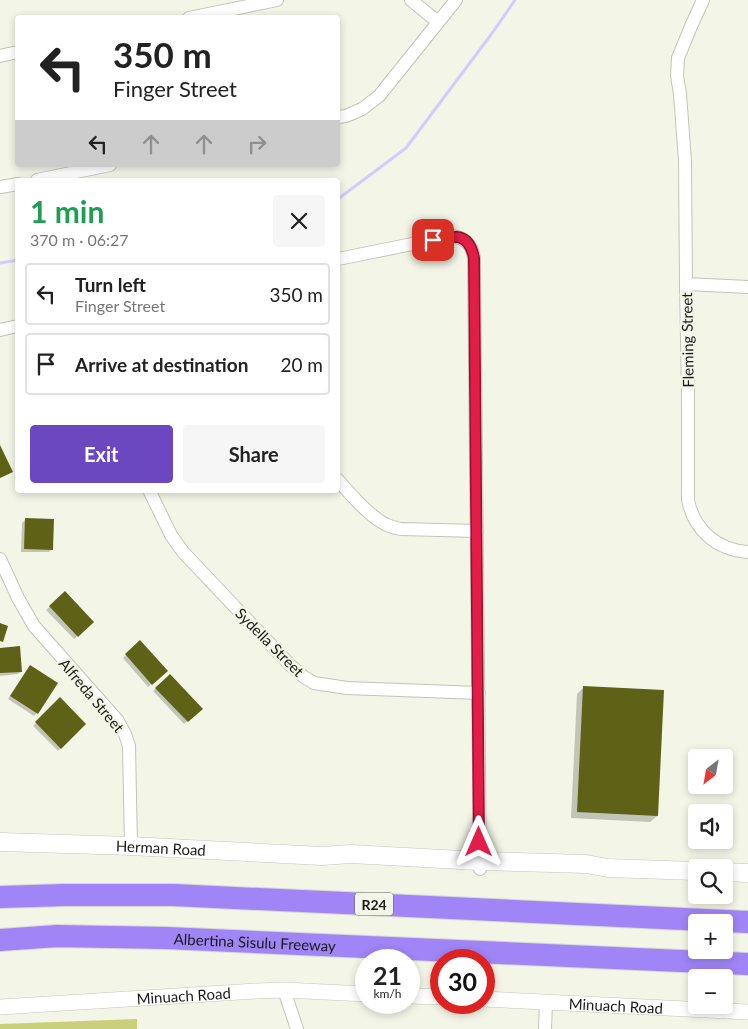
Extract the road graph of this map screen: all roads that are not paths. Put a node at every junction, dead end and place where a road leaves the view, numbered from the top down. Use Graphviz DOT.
graph roads {
  1 [pos="277,0"];
  2 [pos="411,0"];
  3 [pos="456,0"];
  4 [pos="703,0"];
  5 [pos="204,15"];
  6 [pos="438,22"];
  7 [pos="15,53"];
  8 [pos="0,56"];
  9 [pos="340,117"];
  10 [pos="100,167"];
  11 [pos="47,178"];
  12 [pos="15,185"];
  13 [pos="0,188"];
  14 [pos="340,259"];
  15 [pos="686,284"];
  16 [pos="748,287"];
  17 [pos="15,327"];
  18 [pos="0,330"];
  19 [pos="340,482"];
  20 [pos="151,493"];
  21 [pos="477,531"];
  22 [pos="748,552"];
  23 [pos="0,559"];
  24 [pos="479,693"];
  25 [pos="0,841"];
  26 [pos="131,846"];
  27 [pos="480,865"];
  28 [pos="688,871"];
  29 [pos="733,872"];
  30 [pos="748,873"];
  31 [pos="0,897"];
  32 [pos="748,922"];
  33 [pos="0,940"];
  34 [pos="748,964"];
  35 [pos="284,990"];
  36 [pos="355,993"];
  37 [pos="495,1000"];
  38 [pos="546,1002"];
  39 [pos="0,1007"];
  40 [pos="748,1012"];
  41 [pos="297,1029"];
  42 [pos="545,1029"];
  1 -- 5 [label="street"];
  2 -- 6 [label="street"];
  3 -- 6 [label="street"];
  4 -- 15 [label="street, Fleming Street"];
  6 -- 9 [label="street"];
  7 -- 8 [label="street"];
  10 -- 11 [label="street"];
  12 -- 13 [label="street"];
  14 -- 21 [label="street"];
  15 -- 16 [label="street"];
  15 -- 22 [label="street, Fleming Street"];
  17 -- 18 [label="street"];
  19 -- 21 [label="street"];
  20 -- 24 [label="street, Sydella Street"];
  21 -- 24 [label="street"];
  23 -- 26 [label="street, Alfreda Street"];
  24 -- 27 [label="street"];
  25 -- 26 [label="main road, Herman Road"];
  26 -- 27 [label="main road, Herman Road"];
  27 -- 28 [label="main road, Herman Road"];
  29 -- 30 [label="main road"];
  31 -- 32 [label="highway, R24"];
  33 -- 34 [label="highway, Albertina Sisulu Freeway"];
  35 -- 36 [label="street, Minuach Road"];
  35 -- 39 [label="street, Minuach Road"];
  35 -- 41 [label="street"];
  37 -- 38 [label="street, Minuach Road"];
  38 -- 40 [label="street, Minuach Road"];
  38 -- 42 [label="street"];
}
